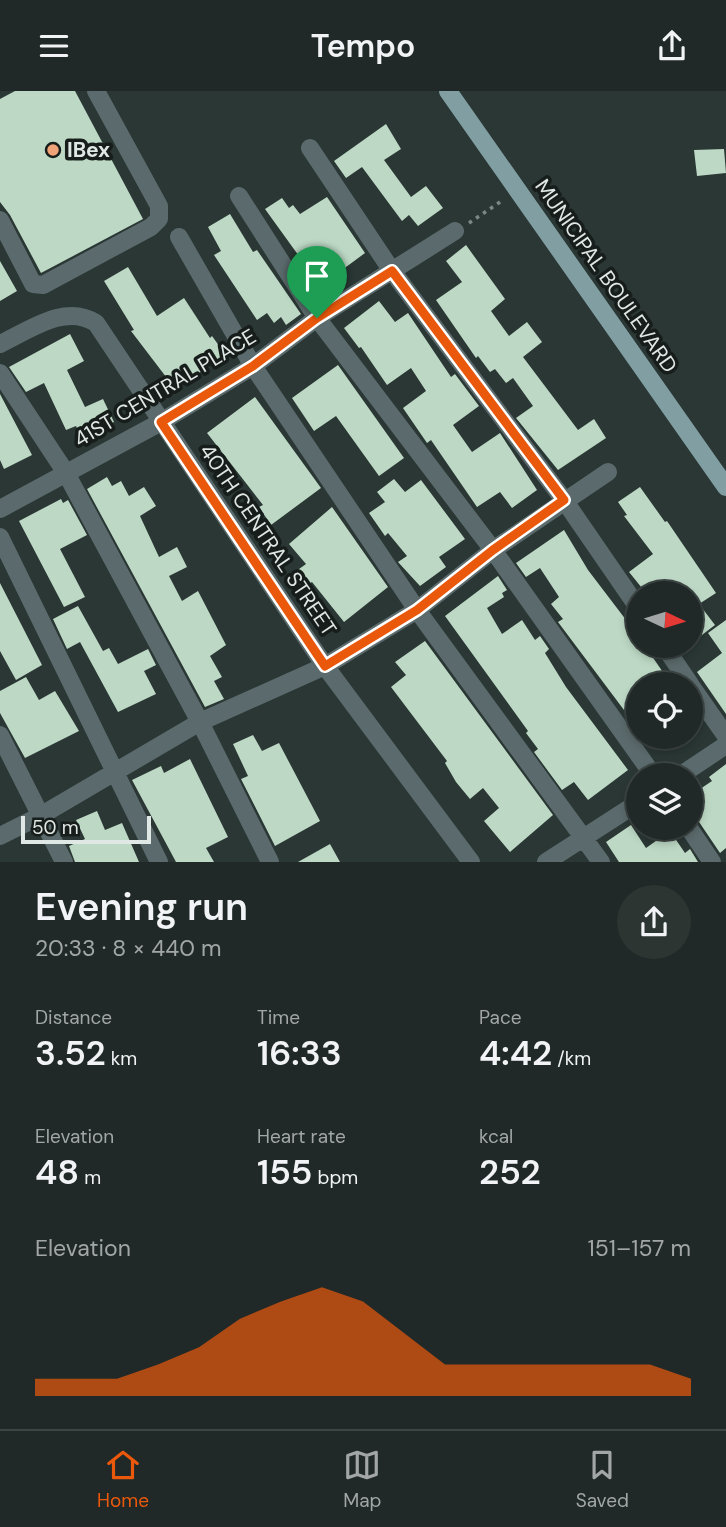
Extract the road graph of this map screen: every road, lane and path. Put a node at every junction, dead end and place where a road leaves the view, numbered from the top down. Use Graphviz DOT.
graph roads {
  1 [pos="96,91"];
  2 [pos="448,91"];
  3 [pos="310,148"];
  4 [pos="518,190"];
  5 [pos="239,196"];
  6 [pos="0,220"];
  7 [pos="455,231"];
  8 [pos="179,237"];
  9 [pos="392,271"];
  10 [pos="317,318"];
  11 [pos="0,344"];
  12 [pos="253,366"];
  13 [pos="0,373"];
  14 [pos="161,422"];
  15 [pos="608,472"];
  16 [pos="66,473"];
  17 [pos="726,487"];
  18 [pos="564,500"];
  19 [pos="0,509"];
  20 [pos="0,537"];
  21 [pos="493,550"];
  22 [pos="626,590"];
  23 [pos="417,610"];
  24 [pos="325,666"];
  25 [pos="703,702"];
  26 [pos="200,722"];
  27 [pos="0,735"];
  28 [pos="726,736"];
  29 [pos="726,745"];
  30 [pos="644,763"];
  31 [pos="699,763"];
  32 [pos="115,773"];
  33 [pos="626,810"];
  34 [pos="40,816"];
  35 [pos="0,836"];
  36 [pos="583,836"];
  37 [pos="697,840"];
  38 [pos="64,862"];
  39 [pos="159,862"];
  40 [pos="270,862"];
  41 [pos="471,862"];
  42 [pos="547,862"];
  43 [pos="601,862"];
  44 [pos="712,862"];
  1 -- 6 [label="street"];
  2 -- 4 [label="main road, MUNICIPAL BOULEVARD"];
  3 -- 9 [label="street"];
  4 -- 7 [label="path"];
  4 -- 17 [label="main road, MUNICIPAL BOULEVARD"];
  5 -- 10 [label="street"];
  7 -- 9 [label="street, 41ST CENTRAL PLACE"];
  8 -- 12 [label="street"];
  9 -- 10 [label="street, 41ST CENTRAL PLACE"];
  9 -- 18 [label="street"];
  10 -- 12 [label="street, 41ST CENTRAL PLACE"];
  10 -- 21 [label="street"];
  11 -- 14 [label="street, 40TH CENTRAL STREET"];
  12 -- 14 [label="street, 41ST CENTRAL PLACE"];
  12 -- 23 [label="street"];
  13 -- 16 [label="street"];
  14 -- 16 [label="street, 41ST CENTRAL PLACE"];
  14 -- 24 [label="street, 40TH CENTRAL STREET"];
  15 -- 18 [label="street"];
  16 -- 19 [label="street, 41ST CENTRAL PLACE"];
  16 -- 26 [label="street"];
  18 -- 21 [label="street"];
  18 -- 22 [label="street"];
  20 -- 32 [label="street"];
  21 -- 23 [label="street"];
  21 -- 30 [label="street"];
  23 -- 24 [label="street"];
  23 -- 36 [label="street"];
  24 -- 26 [label="street"];
  24 -- 41 [label="street, 40TH CENTRAL STREET"];
  25 -- 28 [label="street"];
  26 -- 32 [label="street"];
  26 -- 40 [label="street"];
  27 -- 34 [label="street"];
  29 -- 31 [label="street"];
  32 -- 34 [label="street"];
  32 -- 39 [label="street"];
  33 -- 36 [label="street"];
  34 -- 35 [label="street"];
  34 -- 38 [label="street"];
  36 -- 42 [label="street"];
  36 -- 43 [label="street"];
  37 -- 44 [label="street"];
}
